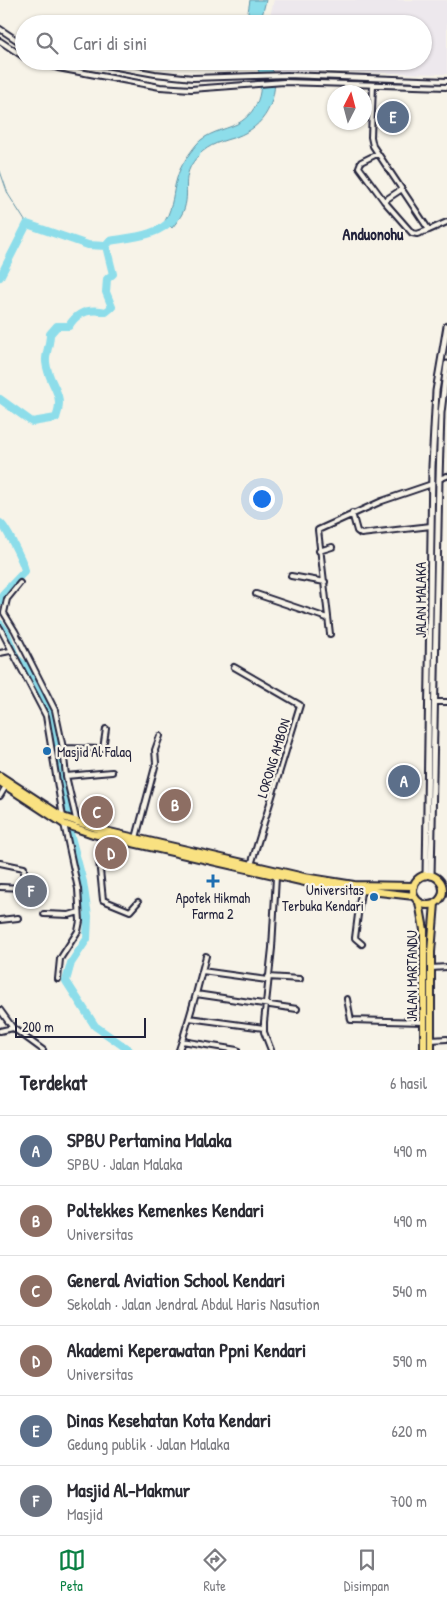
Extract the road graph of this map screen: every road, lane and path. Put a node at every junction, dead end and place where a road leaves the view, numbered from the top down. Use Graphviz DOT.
graph roads {
  1 [pos="0,29"];
  2 [pos="15,39"];
  3 [pos="0,41"];
  4 [pos="15,51"];
  5 [pos="69,70"];
  6 [pos="141,70"];
  7 [pos="349,78"];
  8 [pos="447,81"];
  9 [pos="348,84"];
  10 [pos="373,85"];
  11 [pos="447,87"];
  12 [pos="377,154"];
  13 [pos="402,189"];
  14 [pos="384,201"];
  15 [pos="447,222"];
  16 [pos="429,230"];
  17 [pos="447,326"];
  18 [pos="447,364"];
  19 [pos="447,476"];
  20 [pos="440,479"];
  21 [pos="432,484"];
  22 [pos="352,514"];
  23 [pos="431,526"];
  24 [pos="332,547"];
  25 [pos="320,551"];
  26 [pos="431,552"];
  27 [pos="438,552"];
  28 [pos="291,576"];
  29 [pos="325,582"];
  30 [pos="20,583"];
  31 [pos="256,594"];
  32 [pos="327,618"];
  33 [pos="0,628"];
  34 [pos="330,634"];
  35 [pos="10,651"];
  36 [pos="0,653"];
  37 [pos="234,667"];
  38 [pos="436,702"];
  39 [pos="447,702"];
  40 [pos="106,729"];
  41 [pos="160,736"];
  42 [pos="63,748"];
  43 [pos="112,772"];
  44 [pos="0,776"];
  45 [pos="66,776"];
  46 [pos="0,782"];
  47 [pos="6,786"];
  48 [pos="0,796"];
  49 [pos="50,812"];
  50 [pos="64,821"];
  51 [pos="76,826"];
  52 [pos="103,837"];
  53 [pos="136,838"];
  54 [pos="169,849"];
  55 [pos="0,864"];
  56 [pos="251,865"];
  57 [pos="429,876"];
  58 [pos="276,877"];
  59 [pos="318,882"];
  60 [pos="444,884"];
  61 [pos="414,886"];
  62 [pos="0,887"];
  63 [pos="24,888"];
  64 [pos="360,891"];
  65 [pos="444,894"];
  66 [pos="414,896"];
  67 [pos="24,898"];
  68 [pos="138,902"];
  69 [pos="419,902"];
  70 [pos="435,903"];
  71 [pos="78,912"];
  72 [pos="44,914"];
  73 [pos="18,918"];
  74 [pos="0,920"];
  75 [pos="362,944"];
  76 [pos="206,956"];
  77 [pos="447,967"];
  78 [pos="431,968"];
  79 [pos="202,971"];
  80 [pos="58,979"];
  81 [pos="268,979"];
  82 [pos="300,979"];
  83 [pos="196,994"];
  84 [pos="347,999"];
  85 [pos="265,1004"];
  86 [pos="297,1009"];
  87 [pos="0,1010"];
  88 [pos="189,1018"];
  89 [pos="424,1022"];
  90 [pos="13,1028"];
  91 [pos="264,1028"];
  92 [pos="0,1031"];
  93 [pos="447,1039"];
  94 [pos="431,1040"];
  95 [pos="182,1041"];
  96 [pos="43,1050"];
  97 [pos="180,1050"];
  98 [pos="237,1050"];
  99 [pos="271,1050"];
  100 [pos="424,1050"];
  101 [pos="431,1050"];
  1 -- 2 [label="street"];
  3 -- 4 [label="street"];
  5 -- 9 [label="street"];
  6 -- 7 [label="street"];
  7 -- 8 [label="street"];
  7 -- 9 [label="street"];
  9 -- 10 [label="street"];
  10 -- 11 [label="street"];
  10 -- 12 [label="street"];
  12 -- 13 [label="street"];
  12 -- 14 [label="street"];
  13 -- 14 [label="street"];
  13 -- 16 [label="street"];
  14 -- 16 [label="street"];
  15 -- 16 [label="street"];
  17 -- 21 [label="street, JALAN MALAKA"];
  18 -- 20 [label="street, JALAN MALAKA"];
  19 -- 20 [label="street"];
  20 -- 27 [label="street, JALAN MALAKA"];
  21 -- 22 [label="street"];
  21 -- 23 [label="street, JALAN MALAKA"];
  22 -- 23 [label="street"];
  22 -- 25 [label="street"];
  23 -- 26 [label="street, JALAN MALAKA"];
  24 -- 25 [label="street"];
  25 -- 29 [label="street"];
  26 -- 27 [label="street"];
  26 -- 57 [label="street, JALAN MALAKA"];
  27 -- 38 [label="street, JALAN MALAKA"];
  28 -- 29 [label="street"];
  29 -- 32 [label="street"];
  30 -- 42 [label="street"];
  31 -- 32 [label="street"];
  32 -- 34 [label="street"];
  33 -- 35 [label="street"];
  35 -- 36 [label="street"];
  35 -- 50 [label="street"];
  37 -- 56 [label="street, LORONG AMBON"];
  38 -- 39 [label="street"];
  38 -- 57 [label="street, JALAN MALAKA"];
  40 -- 42 [label="street"];
  41 -- 53 [label="street"];
  42 -- 45 [label="street"];
  43 -- 45 [label="street"];
  44 -- 49 [label="highway"];
  45 -- 51 [label="street"];
  46 -- 47 [label="highway"];
  47 -- 48 [label="street"];
  47 -- 49 [label="highway"];
  49 -- 50 [label="highway"];
  50 -- 51 [label="highway"];
  50 -- 71 [label="street"];
  51 -- 52 [label="highway"];
  51 -- 53 [label="highway"];
  52 -- 54 [label="highway"];
  52 -- 68 [label="street"];
  53 -- 54 [label="highway"];
  54 -- 56 [label="highway"];
  54 -- 58 [label="highway"];
  55 -- 63 [label="street"];
  56 -- 59 [label="highway"];
  57 -- 60 [label="highway"];
  57 -- 61 [label="highway"];
  58 -- 59 [label="highway"];
  58 -- 81 [label="street"];
  59 -- 61 [label="highway"];
  59 -- 64 [label="highway"];
  60 -- 65 [label="highway"];
  61 -- 66 [label="highway"];
  62 -- 63 [label="street"];
  63 -- 67 [label="street"];
  64 -- 66 [label="highway"];
  64 -- 75 [label="street"];
  65 -- 70 [label="highway"];
  66 -- 69 [label="highway"];
  69 -- 70 [label="highway"];
  69 -- 89 [label="highway, JALAN MARTANDU"];
  70 -- 78 [label="highway, JALAN MARTANDU"];
  71 -- 72 [label="street"];
  71 -- 80 [label="street"];
  73 -- 74 [label="street"];
  76 -- 79 [label="street"];
  77 -- 78 [label="street"];
  78 -- 94 [label="highway, JALAN MARTANDU"];
  79 -- 81 [label="street"];
  79 -- 83 [label="street"];
  81 -- 82 [label="street"];
  81 -- 85 [label="street"];
  83 -- 85 [label="street"];
  83 -- 88 [label="street"];
  84 -- 89 [label="street"];
  85 -- 86 [label="street"];
  85 -- 91 [label="street"];
  87 -- 90 [label="street"];
  88 -- 91 [label="street"];
  88 -- 95 [label="street"];
  89 -- 100 [label="highway, JALAN MARTANDU"];
  90 -- 92 [label="street"];
  90 -- 96 [label="street"];
  91 -- 99 [label="street"];
  93 -- 94 [label="street"];
  94 -- 101 [label="highway, JALAN MARTANDU"];
  95 -- 97 [label="street"];
  95 -- 98 [label="street"];
}
